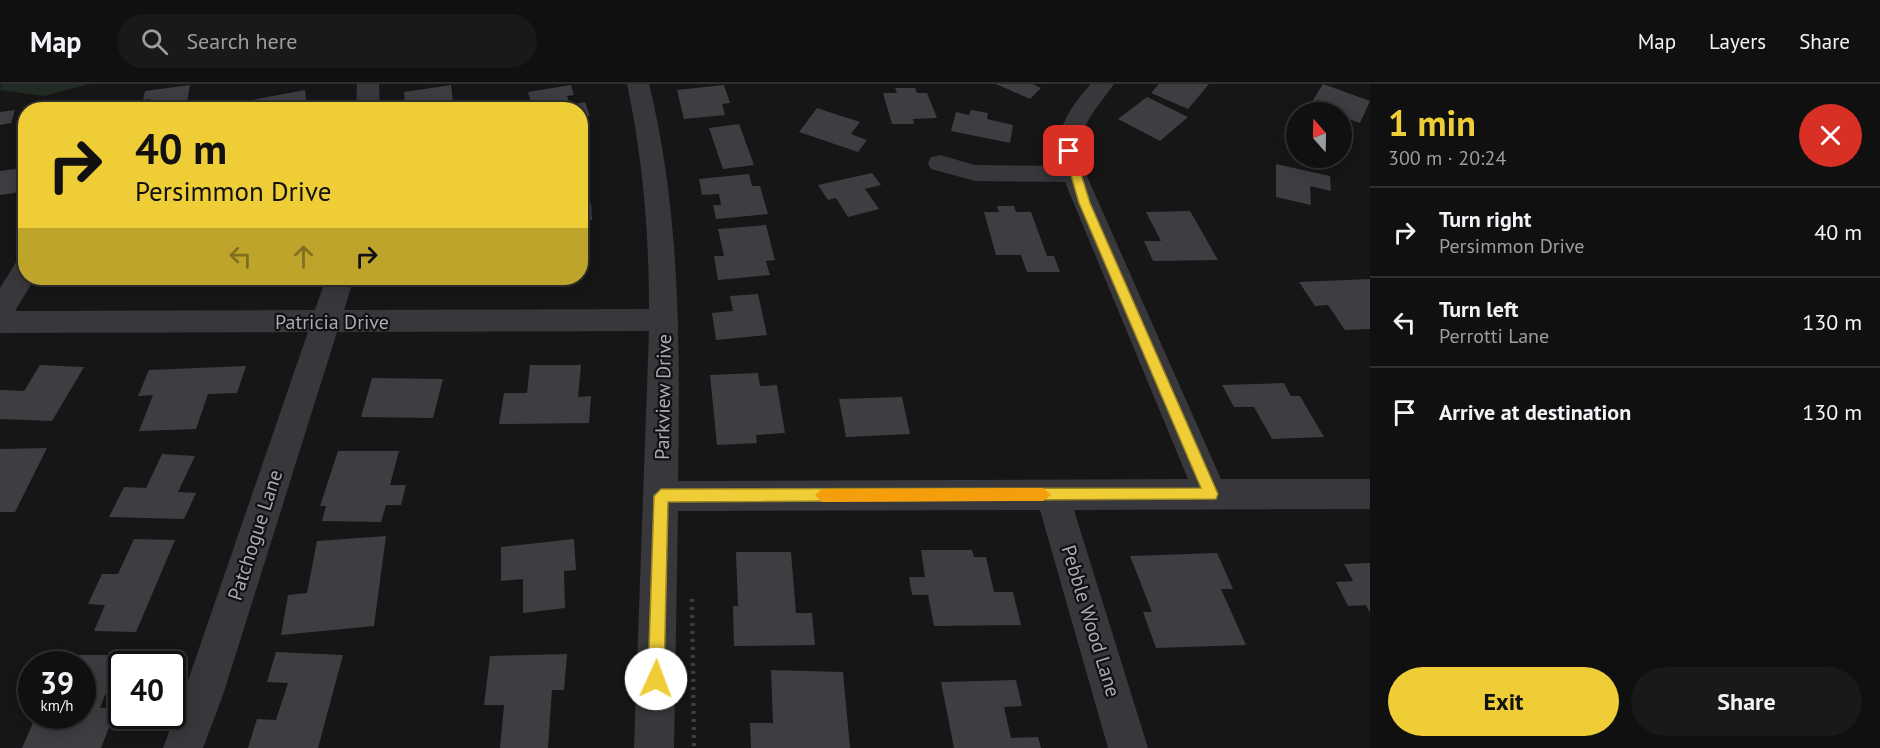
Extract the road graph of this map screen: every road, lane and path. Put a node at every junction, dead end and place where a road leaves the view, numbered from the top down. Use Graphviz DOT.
graph roads {
  1 [pos="368,84"];
  2 [pos="638,84"];
  3 [pos="1103,84"];
  4 [pos="368,102"];
  5 [pos="940,163"];
  6 [pos="1074,174"];
  7 [pos="18,282"];
  8 [pos="338,285"];
  9 [pos="0,312"];
  10 [pos="664,320"];
  11 [pos="0,322"];
  12 [pos="326,322"];
  13 [pos="1211,494"];
  14 [pos="1370,494"];
  15 [pos="1053,495"];
  16 [pos="661,496"];
  17 [pos="183,748"];
  18 [pos="654,748"];
  19 [pos="1128,748"];
  1 -- 4 [label="street"];
  2 -- 10 [label="street, Parkview Drive"];
  3 -- 6 [label="street"];
  5 -- 6 [label="street"];
  6 -- 13 [label="street"];
  7 -- 9 [label="street"];
  8 -- 12 [label="street, Patchogue Lane"];
  10 -- 12 [label="street, Patricia Drive"];
  10 -- 16 [label="street, Parkview Drive"];
  11 -- 12 [label="street, Patricia Drive"];
  12 -- 17 [label="street, Patchogue Lane"];
  13 -- 14 [label="street"];
  13 -- 15 [label="street"];
  15 -- 16 [label="street"];
  15 -- 19 [label="street, Pebble Wood Lane"];
  16 -- 18 [label="street, Parkview Drive"];
}
